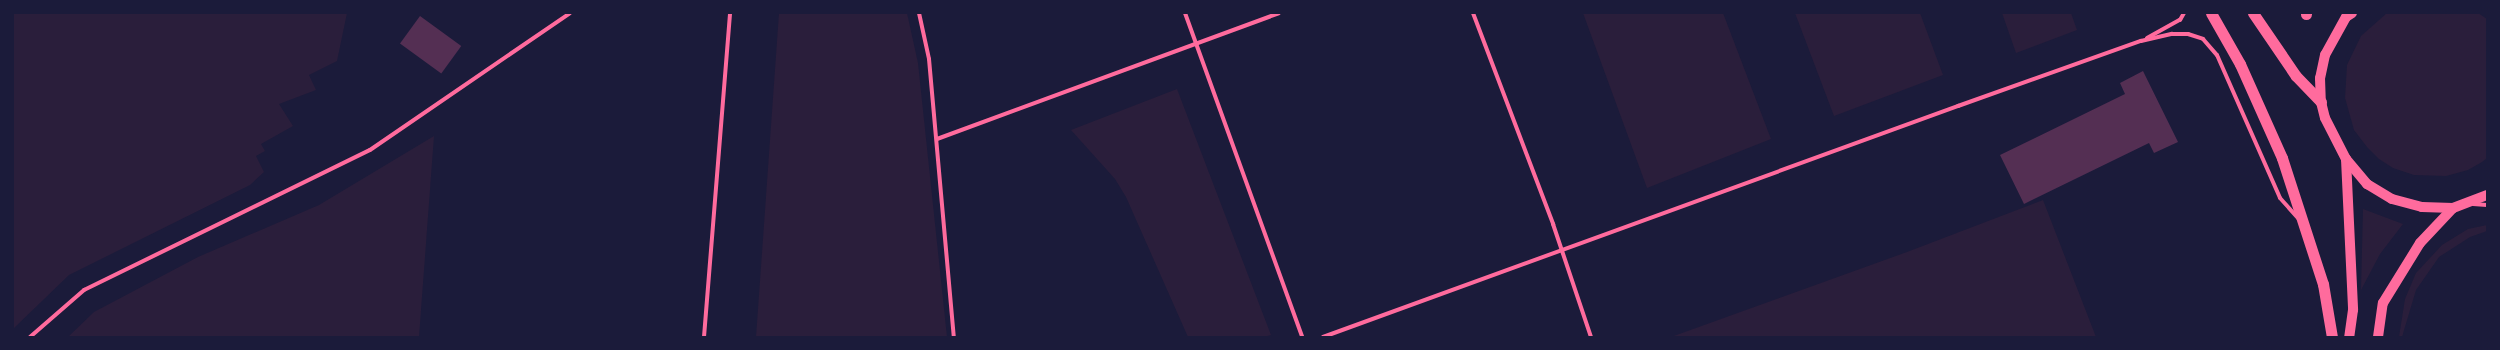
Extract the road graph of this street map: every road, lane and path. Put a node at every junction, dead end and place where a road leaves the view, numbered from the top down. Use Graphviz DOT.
graph roads {
  1 [pos="570,13"];
  2 [pos="730,13"];
  3 [pos="919,13"];
  4 [pos="1185,13"];
  5 [pos="1279,13"];
  6 [pos="1473,13"];
  7 [pos="2184,13"];
  8 [pos="2211,13"];
  9 [pos="2253,13"];
  10 [pos="2352,13"];
  11 [pos="2141,41"];
  12 [pos="1197,43"];
  13 [pos="2321,102"];
  14 [pos="937,139"];
  15 [pos="2346,159"];
  16 [pos="2487,195"];
  17 [pos="2468,203"];
  18 [pos="2487,206"];
  19 [pos="2453,208"];
  20 [pos="2306,226"];
  21 [pos="1562,251"];
  22 [pos="30,337"];
  23 [pos="704,337"];
  24 [pos="954,337"];
  25 [pos="1302,337"];
  26 [pos="1324,337"];
  27 [pos="1591,337"];
  28 [pos="2332,337"];
  29 [pos="2349,337"];
  30 [pos="2378,337"];
  1 -- 22 [label="street"];
  2 -- 23 [label="street"];
  3 -- 14 [label="street"];
  4 -- 12 [label="street"];
  5 -- 12 [label="street"];
  6 -- 21 [label="street"];
  7 -- 11 [label="street"];
  8 -- 20 [label="highway"];
  9 -- 13 [label="highway"];
  10 -- 13 [label="main road"];
  11 -- 20 [label="street"];
  11 -- 21 [label="street"];
  12 -- 14 [label="street"];
  12 -- 25 [label="street"];
  13 -- 15 [label="main road"];
  14 -- 24 [label="street"];
  15 -- 19 [label="main road"];
  15 -- 29 [label="main road"];
  16 -- 17 [label="main road"];
  17 -- 18 [label="street"];
  17 -- 19 [label="main road"];
  19 -- 30 [label="main road"];
  20 -- 28 [label="highway"];
  21 -- 26 [label="street"];
  21 -- 27 [label="street"];
}
